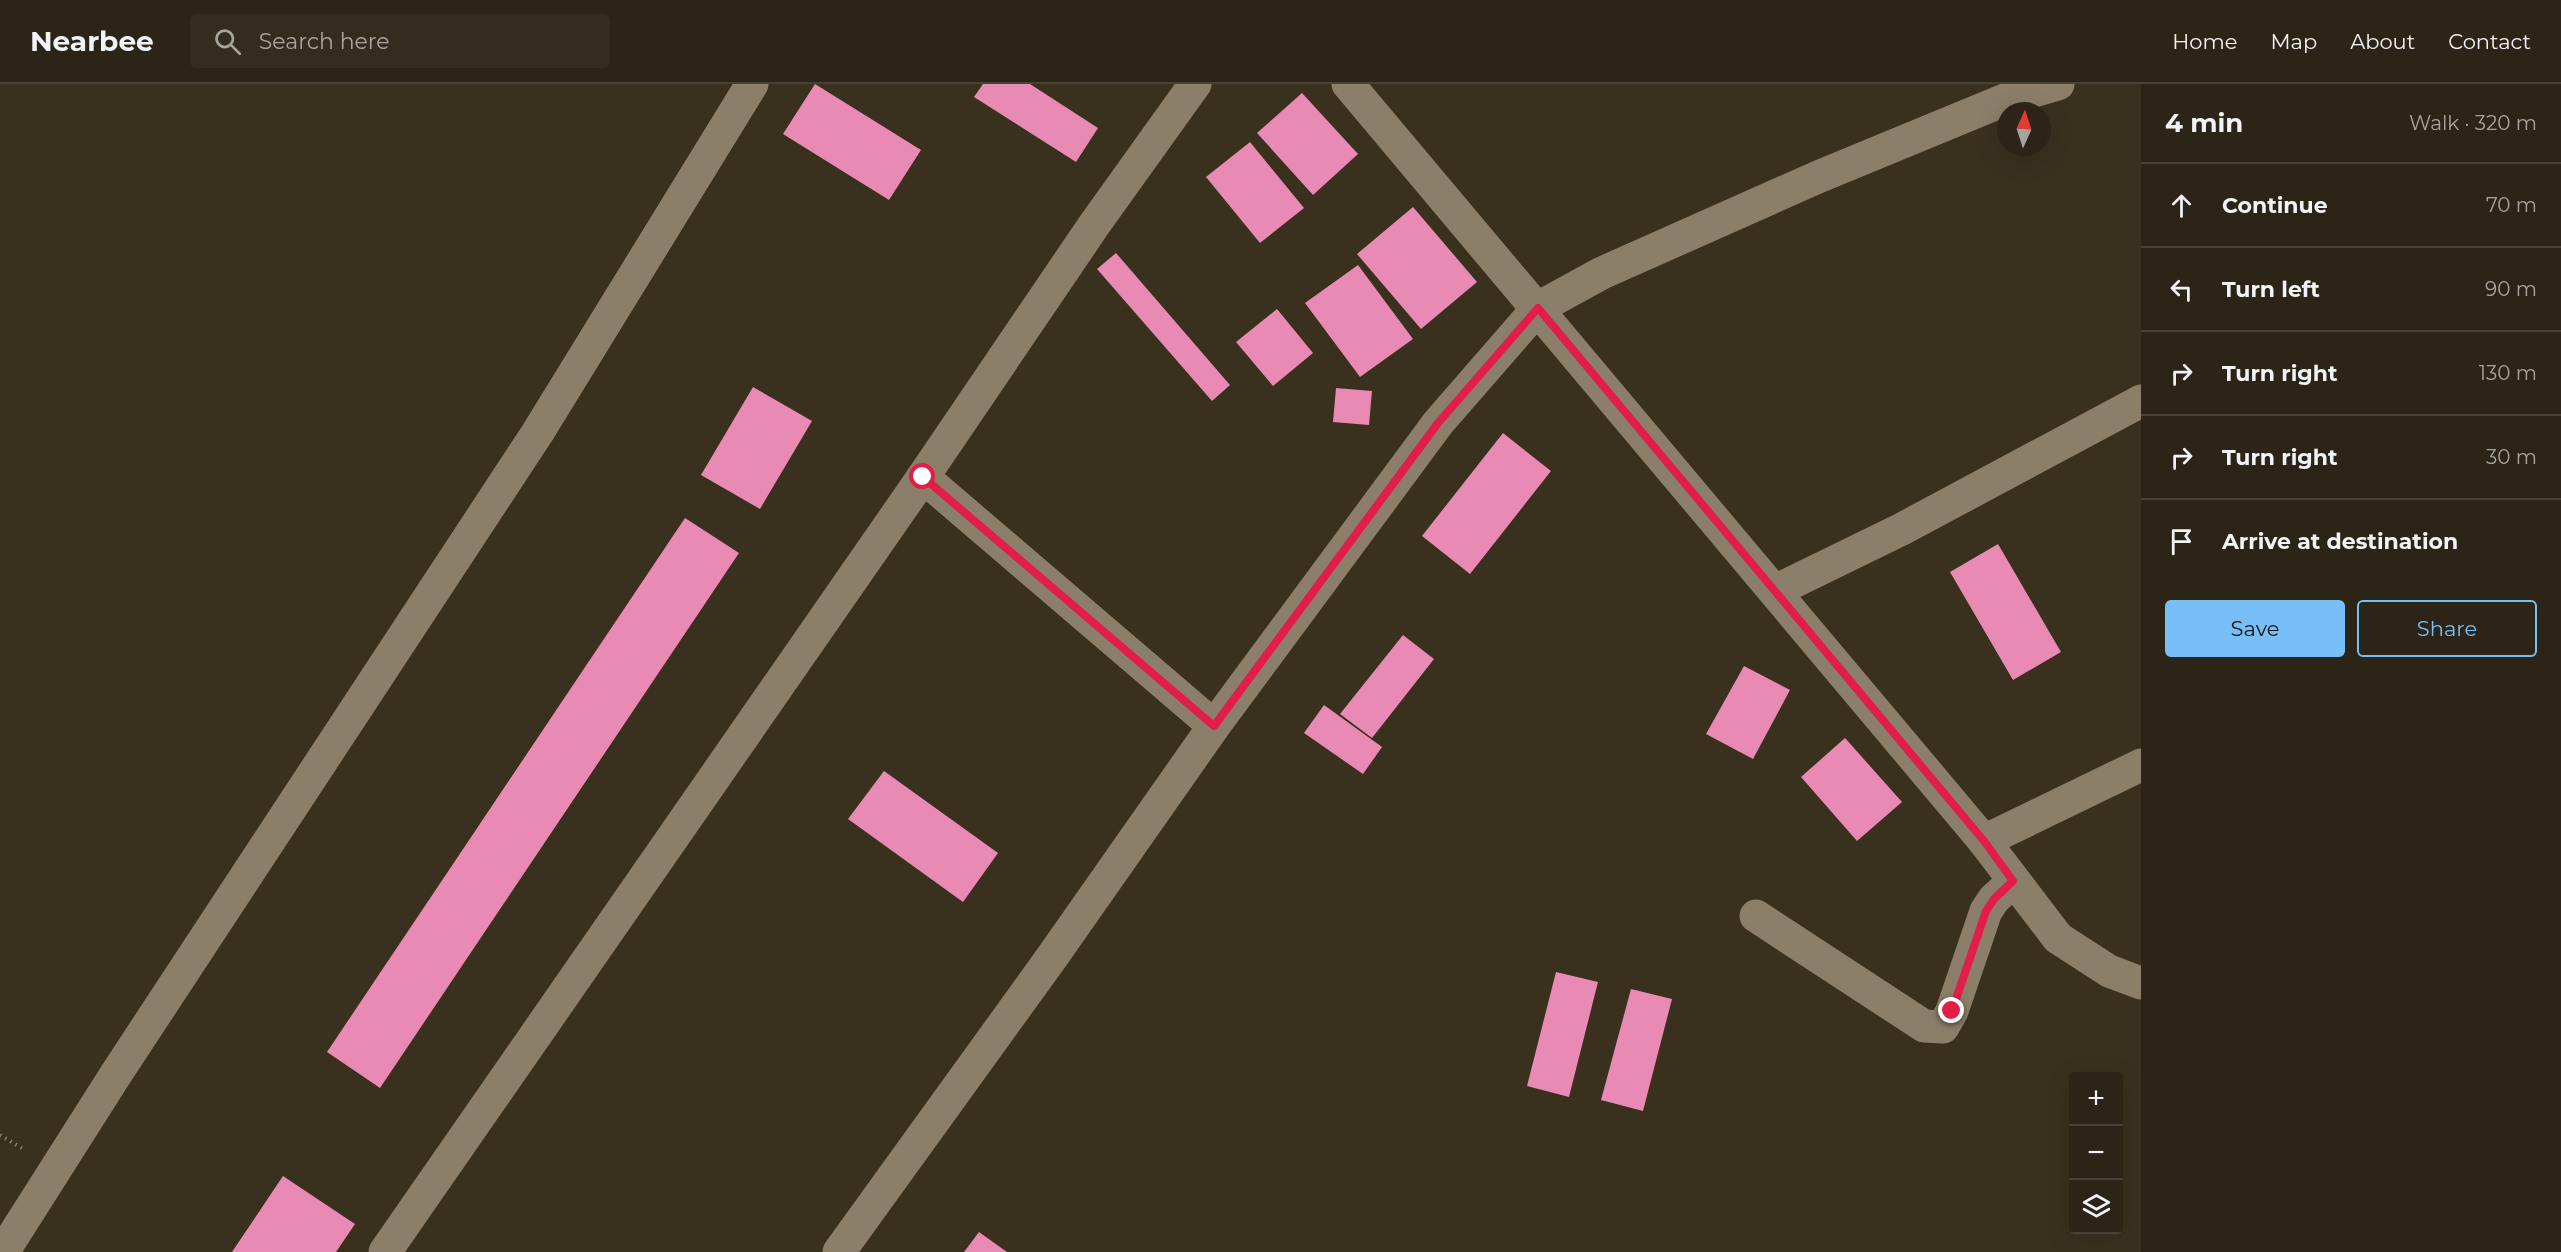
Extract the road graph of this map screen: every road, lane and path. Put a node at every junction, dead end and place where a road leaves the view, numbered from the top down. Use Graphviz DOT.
graph roads {
  1 [pos="752,84"];
  2 [pos="1195,84"];
  3 [pos="1348,84"];
  4 [pos="2058,84"];
  5 [pos="1538,308"];
  6 [pos="2141,401"];
  7 [pos="923,477"];
  8 [pos="1775,591"];
  9 [pos="1214,726"];
  10 [pos="2141,765"];
  11 [pos="1984,841"];
  12 [pos="2013,881"];
  13 [pos="1756,916"];
  14 [pos="2141,983"];
  15 [pos="3,1252"];
  16 [pos="385,1252"];
  17 [pos="839,1252"];
  1 -- 15 [label="street"];
  2 -- 7 [label="street"];
  3 -- 5 [label="street"];
  4 -- 5 [label="street"];
  5 -- 8 [label="street"];
  5 -- 9 [label="street"];
  6 -- 8 [label="street"];
  7 -- 9 [label="street"];
  7 -- 16 [label="street"];
  8 -- 11 [label="street"];
  9 -- 17 [label="street"];
  10 -- 11 [label="street"];
  11 -- 12 [label="street"];
  12 -- 13 [label="street"];
  12 -- 14 [label="street"];
}
